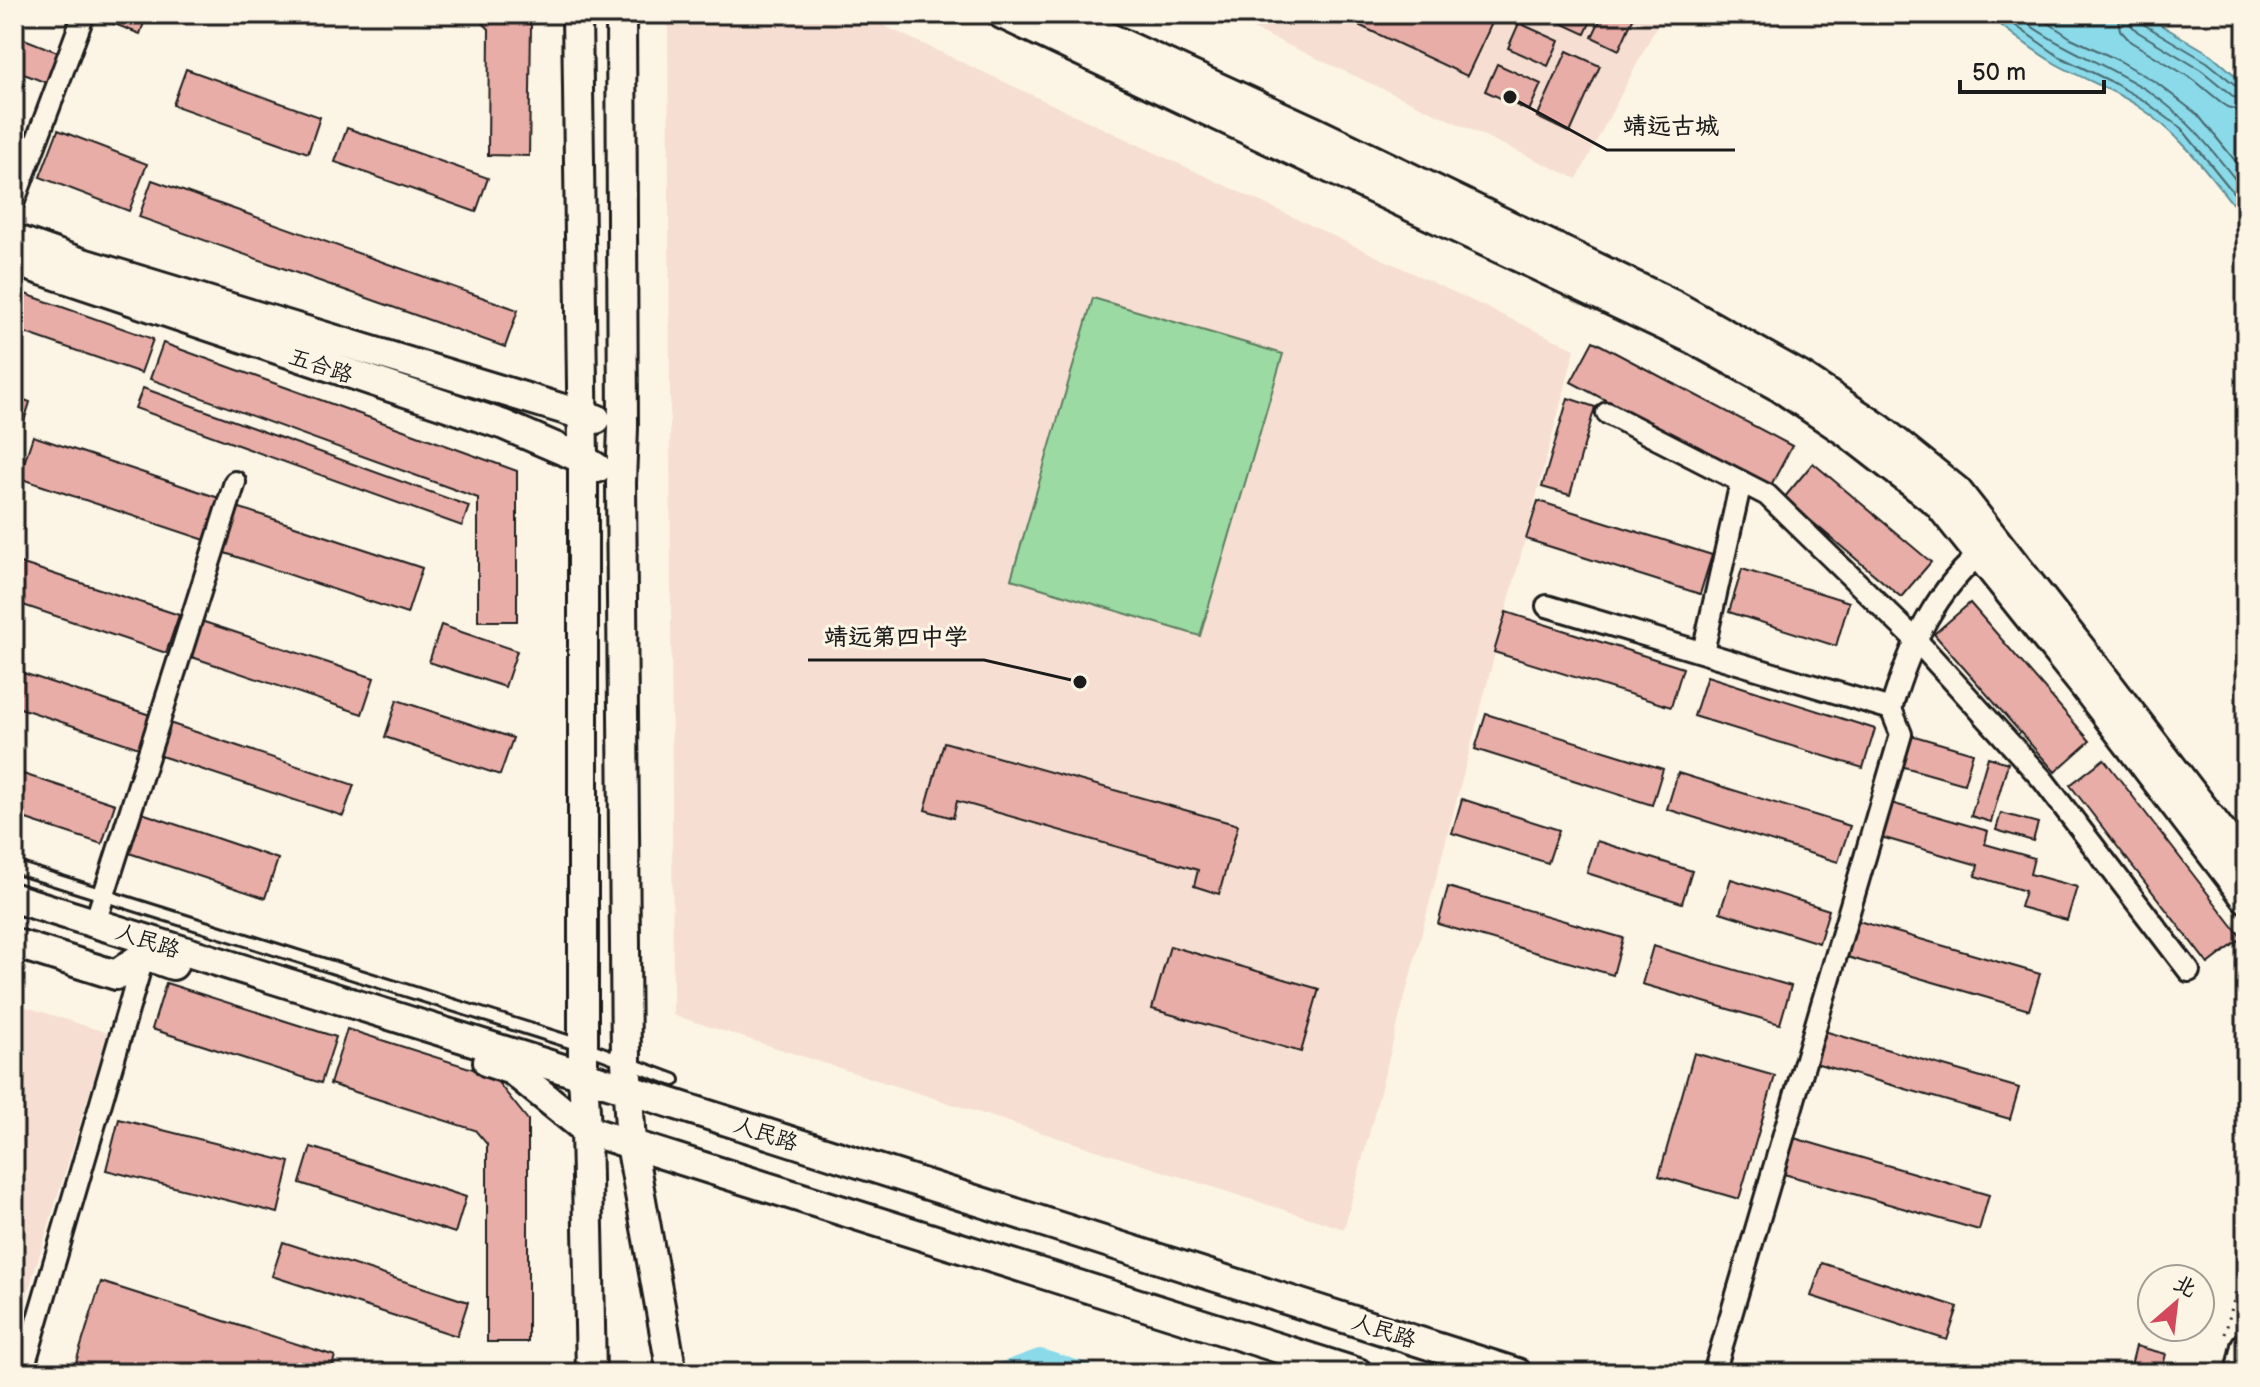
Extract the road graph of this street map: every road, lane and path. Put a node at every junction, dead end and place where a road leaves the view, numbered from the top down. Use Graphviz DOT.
graph roads {
  1 [pos="84,14"];
  2 [pos="577,14"];
  3 [pos="621,14"];
  4 [pos="1002,14"];
  5 [pos="1057,14"];
  6 [pos="14,201"];
  7 [pos="14,239"];
  8 [pos="14,261"];
  9 [pos="1607,413"];
  10 [pos="581,414"];
  11 [pos="623,427"];
  12 [pos="583,459"];
  13 [pos="235,482"];
  14 [pos="1741,482"];
  15 [pos="621,483"];
  16 [pos="1988,547"];
  17 [pos="1547,606"];
  18 [pos="1917,641"];
  19 [pos="1703,652"];
  20 [pos="1891,709"];
  21 [pos="2246,864"];
  22 [pos="14,867"];
  23 [pos="104,896"];
  24 [pos="14,898"];
  25 [pos="2246,898"];
  26 [pos="95,923"];
  27 [pos="14,943"];
  28 [pos="146,948"];
  29 [pos="2189,971"];
  30 [pos="583,1046"];
  31 [pos="583,1075"];
  32 [pos="626,1075"];
  33 [pos="674,1080"];
  34 [pos="586,1130"];
  35 [pos="631,1144"];
  36 [pos="2246,1253"];
  37 [pos="2235,1345"];
  38 [pos="22,1373"];
  39 [pos="591,1373"];
  40 [pos="672,1373"];
  41 [pos="1358,1373"];
  42 [pos="1517,1373"];
  43 [pos="1714,1373"];
  44 [pos="2240,1373"];
  1 -- 6 [label="street"];
  2 -- 10 [label="main road"];
  3 -- 11 [label="main road"];
  4 -- 16 [label="main road"];
  5 -- 16 [label="main road"];
  7 -- 10 [label="main road, 五合路"];
  8 -- 12 [label="main road, 五合路"];
  9 -- 14 [label="street"];
  10 -- 11 [label="main road, 五合路"];
  10 -- 12 [label="main road"];
  11 -- 15 [label="main road"];
  12 -- 15 [label="main road, 五合路"];
  12 -- 30 [label="main road"];
  13 -- 23 [label="street"];
  14 -- 18 [label="street"];
  14 -- 19 [label="street"];
  15 -- 32 [label="main road"];
  16 -- 18 [label="street"];
  16 -- 21 [label="main road"];
  16 -- 25 [label="main road"];
  17 -- 19 [label="street"];
  18 -- 20 [label="street"];
  18 -- 29 [label="street"];
  19 -- 20 [label="street"];
  20 -- 43 [label="street"];
  22 -- 23 [label="lane"];
  23 -- 26 [label="street"];
  23 -- 30 [label="lane"];
  24 -- 26 [label="main road, 人民路"];
  26 -- 28 [label="main road, 人民路"];
  27 -- 28 [label="main road, 人民路"];
  28 -- 31 [label="main road, 人民路"];
  28 -- 34 [label="main road, 人民路"];
  28 -- 38 [label="street"];
  30 -- 31 [label="main road"];
  30 -- 32 [label="lane"];
  31 -- 32 [label="main road, 人民路"];
  31 -- 34 [label="main road"];
  32 -- 33 [label="lane"];
  32 -- 35 [label="main road"];
  32 -- 42 [label="main road, 人民路"];
  34 -- 35 [label="main road, 人民路"];
  34 -- 39 [label="main road"];
  35 -- 40 [label="main road"];
  35 -- 41 [label="main road, 人民路"];
  36 -- 37 [label="path"];
  37 -- 44 [label="main road"];
}
